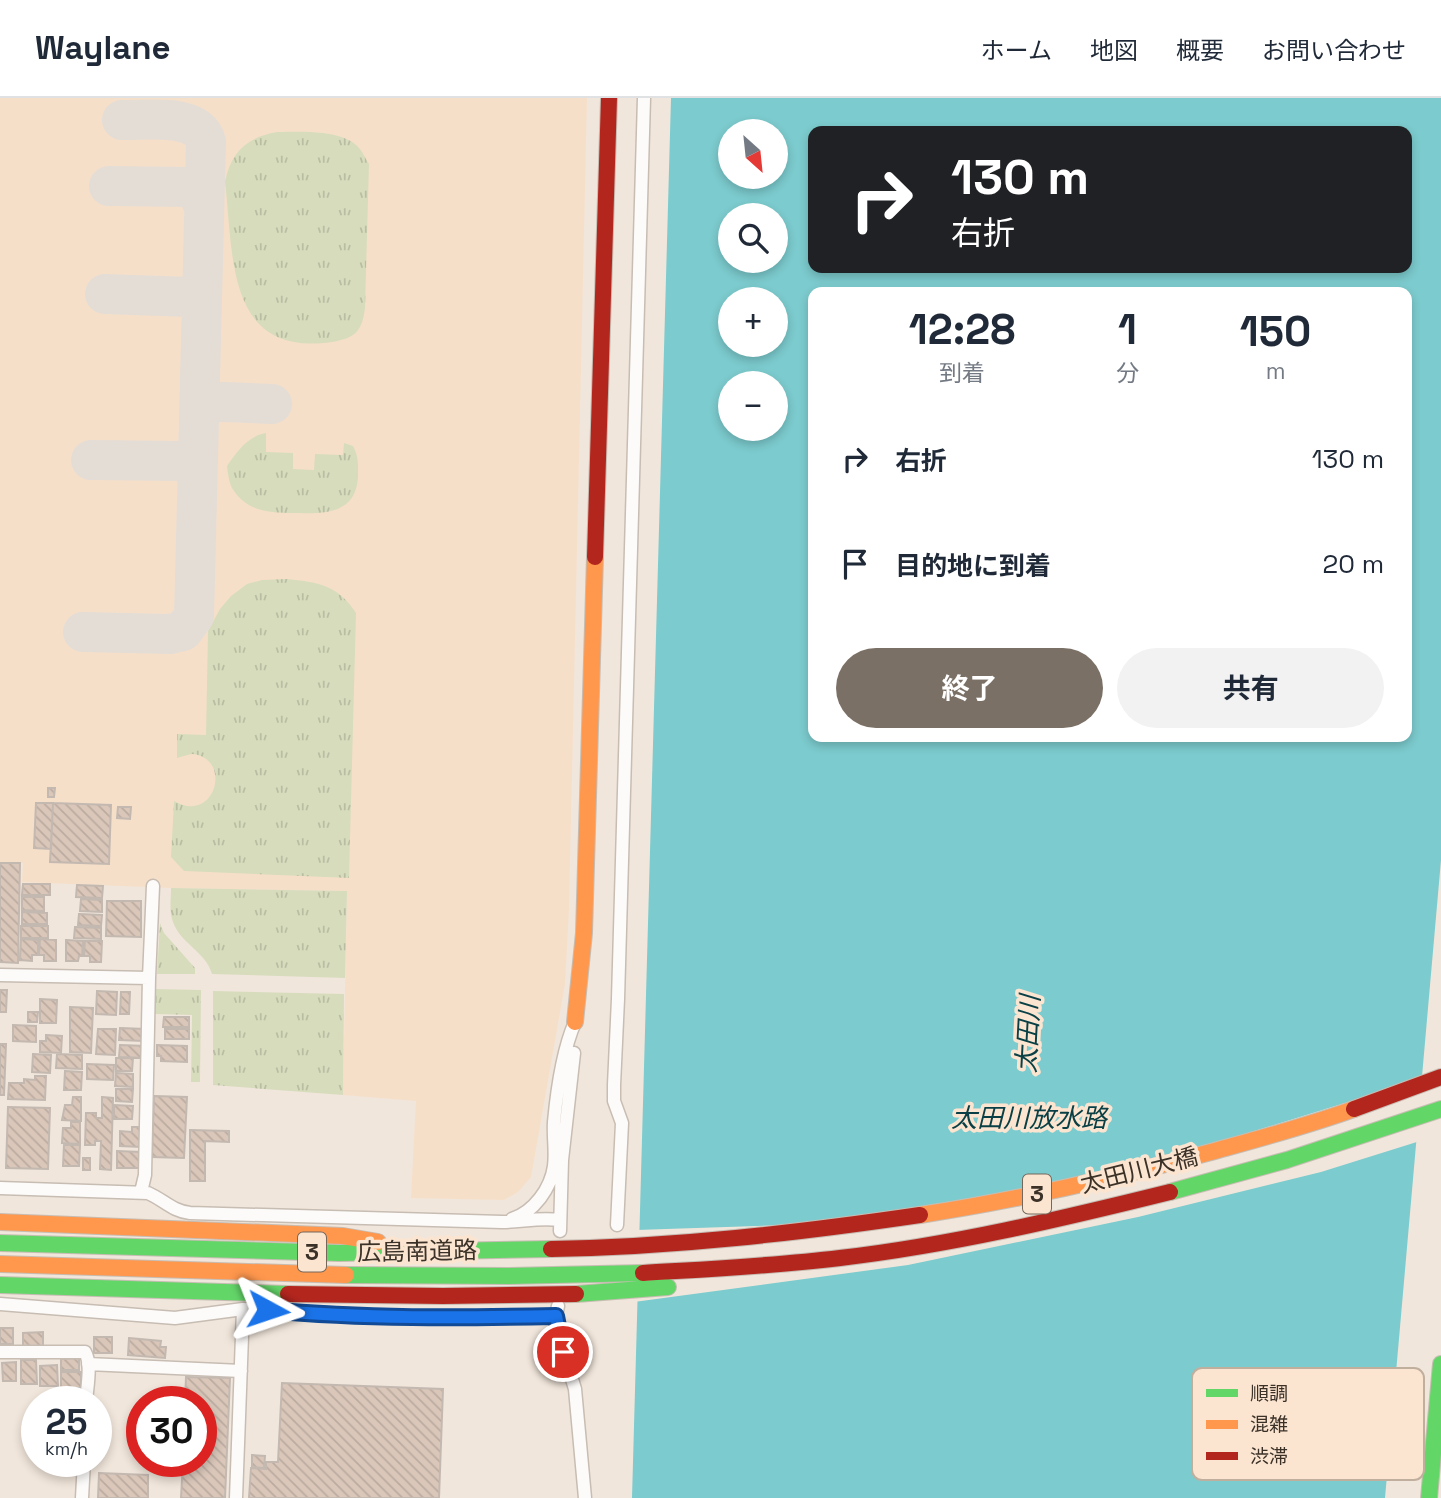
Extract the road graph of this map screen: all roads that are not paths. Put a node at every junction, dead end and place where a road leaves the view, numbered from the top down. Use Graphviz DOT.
graph roads {
  1 [pos="609,98"];
  2 [pos="644,98"];
  3 [pos="153,886"];
  4 [pos="0,975"];
  5 [pos="149,978"];
  6 [pos="575,1021"];
  7 [pos="1439,1078"];
  8 [pos="1439,1110"];
  9 [pos="0,1188"];
  10 [pos="141,1192"];
  11 [pos="0,1222"];
  12 [pos="502,1222"];
  13 [pos="617,1225"];
  14 [pos="0,1243"];
  15 [pos="624,1248"];
  16 [pos="427,1251"];
  17 [pos="818,1261"];
  18 [pos="0,1264"];
  19 [pos="624,1283"];
  20 [pos="0,1285"];
  21 [pos="94,1288"];
  22 [pos="0,1304"];
  23 [pos="243,1309"];
  24 [pos="71,1310"];
  25 [pos="0,1352"];
  26 [pos="88,1363"];
  27 [pos="1441,1364"];
  28 [pos="241,1371"];
  29 [pos="87,1386"];
  30 [pos="83,1477"];
  31 [pos="82,1498"];
  32 [pos="236,1498"];
  33 [pos="585,1498"];
  34 [pos="1429,1498"];
  1 -- 6 [label="main road"];
  2 -- 13 [label="street"];
  3 -- 5 [label="street"];
  4 -- 5 [label="street"];
  5 -- 10 [label="street"];
  6 -- 12 [label="street"];
  6 -- 12 [label="street"];
  7 -- 15 [label="main road, 太田川大橋 / 3"];
  8 -- 17 [label="main road, 太田川大橋 / 3"];
  9 -- 10 [label="street"];
  10 -- 12 [label="street"];
  11 -- 16 [label="main road"];
  14 -- 16 [label="main road, 広島南道路 / 3"];
  15 -- 16 [label="main road, 広島南道路 / 3"];
  17 -- 19 [label="main road, 広島南道路 / 3"];
  18 -- 19 [label="main road, 広島南道路 / 3"];
  19 -- 21 [label="main road"];
  20 -- 21 [label="main road"];
  21 -- 24 [label="street"];
  22 -- 24 [label="street"];
  23 -- 24 [label="street"];
  23 -- 28 [label="street"];
  23 -- 33 [label="street"];
  25 -- 26 [label="street"];
  26 -- 28 [label="street"];
  26 -- 29 [label="street"];
  27 -- 34 [label="main road"];
  28 -- 32 [label="street"];
  30 -- 31 [label="street"];
}
